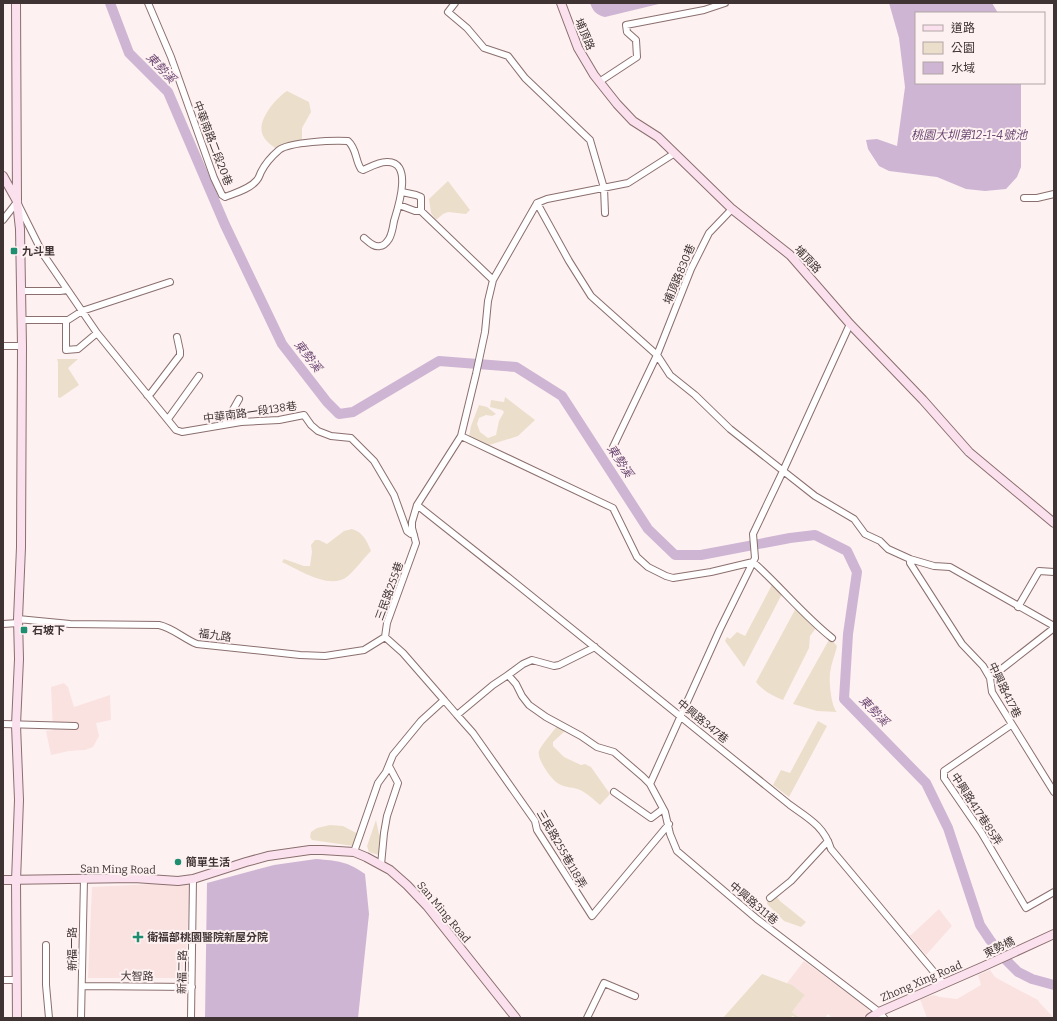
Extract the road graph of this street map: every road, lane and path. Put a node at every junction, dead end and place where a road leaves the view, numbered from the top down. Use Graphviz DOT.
graph roads {
  1 [pos="16,3"];
  2 [pos="148,3"];
  3 [pos="455,3"];
  4 [pos="561,3"];
  5 [pos="725,3"];
  6 [pos="599,82"];
  7 [pos="675,153"];
  8 [pos="3,176"];
  9 [pos="604,188"];
  10 [pos="402,192"];
  11 [pos="1054,194"];
  12 [pos="1024,198"];
  13 [pos="17,202"];
  14 [pos="537,203"];
  15 [pos="399,205"];
  16 [pos="732,209"];
  17 [pos="421,211"];
  18 [pos="605,213"];
  19 [pos="3,220"];
  20 [pos="364,238"];
  21 [pos="493,280"];
  22 [pos="170,282"];
  23 [pos="67,290"];
  24 [pos="21,292"];
  25 [pos="82,312"];
  26 [pos="22,320"];
  27 [pos="66,320"];
  28 [pos="850,324"];
  29 [pos="97,332"];
  30 [pos="177,337"];
  31 [pos="3,346"];
  32 [pos="22,346"];
  33 [pos="657,355"];
  34 [pos="199,376"];
  35 [pos="147,395"];
  36 [pos="239,399"];
  37 [pos="168,419"];
  38 [pos="225,424"];
  39 [pos="461,436"];
  40 [pos="612,447"];
  41 [pos="783,471"];
  42 [pos="417,505"];
  43 [pos="1054,523"];
  44 [pos="414,535"];
  45 [pos="910,559"];
  46 [pos="754,560"];
  47 [pos="1054,572"];
  48 [pos="1018,607"];
  49 [pos="18,621"];
  50 [pos="3,624"];
  51 [pos="1054,627"];
  52 [pos="385,637"];
  53 [pos="832,638"];
  54 [pos="595,647"];
  55 [pos="508,675"];
  56 [pos="990,678"];
  57 [pos="444,700"];
  58 [pos="457,715"];
  59 [pos="680,716"];
  60 [pos="3,724"];
  61 [pos="16,725"];
  62 [pos="1011,725"];
  63 [pos="75,726"];
  64 [pos="389,766"];
  65 [pos="650,784"];
  66 [pos="614,792"];
  67 [pos="1054,792"];
  68 [pos="663,809"];
  69 [pos="669,824"];
  70 [pos="828,841"];
  71 [pos="354,852"];
  72 [pos="381,865"];
  73 [pos="84,879"];
  74 [pos="193,879"];
  75 [pos="3,880"];
  76 [pos="16,880"];
  77 [pos="1054,892"];
  78 [pos="770,898"];
  79 [pos="1054,934"];
  80 [pos="46,945"];
  81 [pos="982,967"];
  82 [pos="3,980"];
  83 [pos="16,980"];
  84 [pos="944,984"];
  85 [pos="83,986"];
  86 [pos="192,987"];
  87 [pos="635,996"];
  88 [pos="881,1015"];
  89 [pos="17,1018"];
  90 [pos="49,1018"];
  91 [pos="81,1018"];
  92 [pos="191,1018"];
  93 [pos="516,1018"];
  94 [pos="587,1018"];
  95 [pos="870,1018"];
  1 -- 13 [label="street"];
  2 -- 10 [label="street, 中華南路二段20巷"];
  3 -- 9 [label="street"];
  4 -- 6 [label="street, 埔頂路"];
  5 -- 6 [label="street"];
  6 -- 7 [label="street, 埔頂路"];
  7 -- 9 [label="street"];
  7 -- 16 [label="street, 埔頂路"];
  8 -- 13 [label="street"];
  9 -- 14 [label="street"];
  9 -- 18 [label="street"];
  10 -- 15 [label="street"];
  10 -- 17 [label="street"];
  11 -- 12 [label="street"];
  13 -- 19 [label="street"];
  13 -- 23 [label="street, 中華南路一段138巷"];
  13 -- 24 [label="street"];
  14 -- 21 [label="street, 三民路255巷"];
  14 -- 33 [label="street"];
  15 -- 17 [label="street"];
  15 -- 20 [label="street"];
  16 -- 28 [label="street, 埔頂路"];
  16 -- 33 [label="street, 埔頂路830巷"];
  17 -- 21 [label="street"];
  21 -- 39 [label="street, 三民路255巷"];
  22 -- 25 [label="street"];
  23 -- 24 [label="street"];
  23 -- 25 [label="street, 中華南路一段138巷"];
  24 -- 26 [label="street"];
  25 -- 27 [label="street"];
  25 -- 29 [label="street, 中華南路一段138巷"];
  26 -- 27 [label="street"];
  26 -- 32 [label="street"];
  27 -- 29 [label="street"];
  28 -- 41 [label="street"];
  28 -- 43 [label="street, 埔頂路"];
  29 -- 35 [label="street, 中華南路一段138巷"];
  30 -- 35 [label="street"];
  31 -- 32 [label="street"];
  32 -- 49 [label="street"];
  33 -- 40 [label="street, 埔頂路830巷"];
  33 -- 41 [label="street"];
  34 -- 37 [label="street"];
  35 -- 37 [label="street, 中華南路一段138巷"];
  36 -- 38 [label="street"];
  37 -- 38 [label="street, 中華南路一段138巷"];
  38 -- 44 [label="street, 中華南路一段138巷"];
  39 -- 42 [label="street, 三民路255巷"];
  39 -- 46 [label="street"];
  41 -- 45 [label="street"];
  41 -- 46 [label="street"];
  42 -- 44 [label="street, 三民路255巷"];
  42 -- 54 [label="street, 中興路347巷"];
  44 -- 52 [label="street, 三民路255巷"];
  45 -- 48 [label="street"];
  45 -- 56 [label="street, 中興路417巷"];
  46 -- 53 [label="street"];
  46 -- 59 [label="street"];
  47 -- 48 [label="street"];
  48 -- 51 [label="street"];
  49 -- 50 [label="street, 福九路"];
  49 -- 52 [label="street, 福九路"];
  49 -- 61 [label="street"];
  51 -- 56 [label="street"];
  52 -- 57 [label="street, 三民路255巷"];
  54 -- 55 [label="street"];
  54 -- 59 [label="street, 中興路347巷"];
  55 -- 58 [label="street"];
  55 -- 65 [label="street, 中興路311巷"];
  56 -- 62 [label="street, 中興路417巷"];
  57 -- 58 [label="street, 三民路255巷"];
  57 -- 64 [label="street"];
  58 -- 69 [label="street, 三民路255巷118弄"];
  59 -- 65 [label="street"];
  59 -- 70 [label="street, 中興路347巷"];
  60 -- 61 [label="street"];
  61 -- 63 [label="street"];
  61 -- 76 [label="street"];
  62 -- 67 [label="street, 中興路417巷"];
  62 -- 77 [label="street, 中興路417巷85弄"];
  64 -- 71 [label="street"];
  64 -- 72 [label="street"];
  65 -- 68 [label="street, 中興路311巷"];
  66 -- 68 [label="street"];
  68 -- 69 [label="street, 中興路311巷"];
  69 -- 88 [label="street, 中興路311巷"];
  70 -- 78 [label="street"];
  70 -- 84 [label="street, 中興路347巷"];
  71 -- 72 [label="street, San Ming Road"];
  71 -- 74 [label="street, San Ming Road"];
  72 -- 93 [label="street, San Ming Road"];
  73 -- 74 [label="street, San Ming Road"];
  73 -- 76 [label="street, San Ming Road"];
  73 -- 85 [label="street, 新福一路"];
  74 -- 86 [label="street, 新福二路"];
  75 -- 76 [label="street, San Ming Road"];
  76 -- 83 [label="street"];
  79 -- 81 [label="street, 東勢橋"];
  80 -- 90 [label="street"];
  81 -- 84 [label="street, Zhong Xing Road"];
  82 -- 83 [label="street"];
  83 -- 89 [label="street"];
  84 -- 88 [label="street, Zhong Xing Road"];
  85 -- 86 [label="street, 大智路"];
  85 -- 91 [label="street, 新福一路"];
  86 -- 92 [label="street, 新福二路"];
  87 -- 94 [label="street"];
  88 -- 95 [label="street, Zhong Xing Road"];
}
